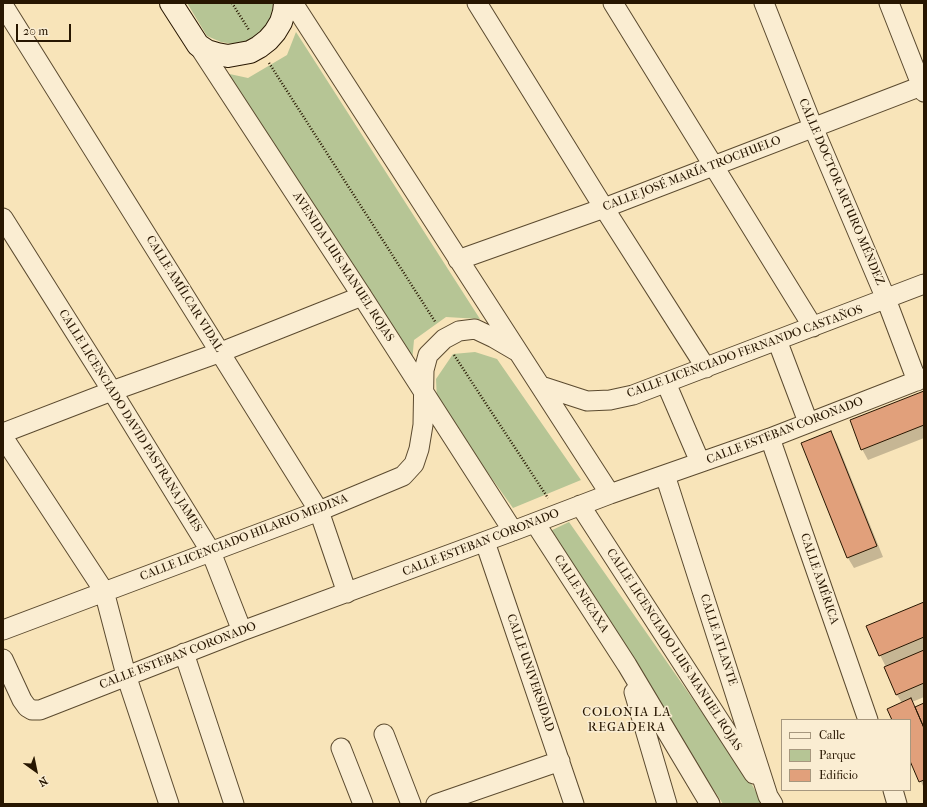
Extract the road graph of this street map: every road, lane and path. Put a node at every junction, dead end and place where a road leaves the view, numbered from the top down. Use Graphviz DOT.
graph roads {
  1 [pos="171,3"];
  2 [pos="232,3"];
  3 [pos="285,3"];
  4 [pos="293,3"];
  5 [pos="477,3"];
  6 [pos="613,3"];
  7 [pos="764,3"];
  8 [pos="889,3"];
  9 [pos="3,5"];
  10 [pos="198,45"];
  11 [pos="259,47"];
  12 [pos="923,88"];
  13 [pos="813,127"];
  14 [pos="713,166"];
  15 [pos="604,208"];
  16 [pos="3,218"];
  17 [pos="458,260"];
  18 [pos="924,284"];
  19 [pos="362,296"];
  20 [pos="886,299"];
  21 [pos="813,327"];
  22 [pos="444,339"];
  23 [pos="777,340"];
  24 [pos="220,352"];
  25 [pos="518,352"];
  26 [pos="706,368"];
  27 [pos="921,380"];
  28 [pos="666,383"];
  29 [pos="540,386"];
  30 [pos="112,391"];
  31 [pos="424,393"];
  32 [pos="808,422"];
  33 [pos="3,433"];
  34 [pos="3,437"];
  35 [pos="770,438"];
  36 [pos="700,462"];
  37 [pos="665,475"];
  38 [pos="610,494"];
  39 [pos="580,505"];
  40 [pos="319,511"];
  41 [pos="558,514"];
  42 [pos="535,523"];
  43 [pos="513,531"];
  44 [pos="485,542"];
  45 [pos="211,552"];
  46 [pos="104,591"];
  47 [pos="347,593"];
  48 [pos="3,630"];
  49 [pos="242,631"];
  50 [pos="184,653"];
  51 [pos="3,659"];
  52 [pos="627,666"];
  53 [pos="126,675"];
  54 [pos="868,719"];
  55 [pos="384,734"];
  56 [pos="342,748"];
  57 [pos="560,761"];
  58 [pos="893,791"];
  59 [pos="771,800"];
  60 [pos="169,804"];
  61 [pos="234,804"];
  62 [pos="363,804"];
  63 [pos="411,804"];
  64 [pos="436,804"];
  65 [pos="574,804"];
  66 [pos="667,804"];
  67 [pos="710,804"];
  68 [pos="898,804"];
  1 -- 10 [label="street, AVENIDA LUIS MANUEL ROJAS"];
  2 -- 11 [label="path"];
  3 -- 11 [label="street"];
  4 -- 17 [label="street"];
  5 -- 15 [label="street"];
  6 -- 14 [label="street"];
  7 -- 13 [label="street, CALLE DOCTOR ARTURO MÉNDEZ"];
  8 -- 12 [label="street"];
  9 -- 24 [label="street, CALLE AMÍLCAR VIDAL"];
  10 -- 11 [label="street"];
  10 -- 19 [label="street, AVENIDA LUIS MANUEL ROJAS"];
  11 -- 22 [label="path"];
  12 -- 13 [label="street, CALLE JOSÉ MARÍA TROCHUELO"];
  13 -- 14 [label="street, CALLE JOSÉ MARÍA TROCHUELO"];
  13 -- 20 [label="street, CALLE DOCTOR ARTURO MÉNDEZ"];
  14 -- 15 [label="street, CALLE JOSÉ MARÍA TROCHUELO"];
  14 -- 21 [label="street"];
  15 -- 17 [label="street, CALLE JOSÉ MARÍA TROCHUELO"];
  15 -- 26 [label="street"];
  16 -- 30 [label="street, CALLE LICENCIADO DAVID PASTRANA JAMES"];
  17 -- 25 [label="street"];
  18 -- 20 [label="street, CALLE LICENCIADO FERNANDO CASTAÑOS"];
  19 -- 24 [label="street"];
  19 -- 31 [label="street, AVENIDA LUIS MANUEL ROJAS"];
  20 -- 21 [label="street, CALLE LICENCIADO FERNANDO CASTAÑOS"];
  20 -- 27 [label="street, CALLE DOCTOR ARTURO MÉNDEZ"];
  21 -- 23 [label="street, CALLE LICENCIADO FERNANDO CASTAÑOS"];
  22 -- 25 [label="street"];
  22 -- 31 [label="street, CALLE LICENCIADO HILARIO MEDINA"];
  22 -- 41 [label="path"];
  23 -- 26 [label="street, CALLE LICENCIADO FERNANDO CASTAÑOS"];
  23 -- 32 [label="street"];
  24 -- 30 [label="street"];
  24 -- 40 [label="street, CALLE AMÍLCAR VIDAL"];
  25 -- 29 [label="street"];
  26 -- 28 [label="street, CALLE LICENCIADO FERNANDO CASTAÑOS"];
  27 -- 32 [label="street, CALLE ESTEBAN CORONADO"];
  28 -- 29 [label="street, CALLE LICENCIADO FERNANDO CASTAÑOS"];
  28 -- 36 [label="street"];
  29 -- 38 [label="street"];
  30 -- 33 [label="street"];
  30 -- 45 [label="street, CALLE LICENCIADO DAVID PASTRANA JAMES"];
  31 -- 40 [label="street, CALLE LICENCIADO HILARIO MEDINA"];
  31 -- 43 [label="street, AVENIDA LUIS MANUEL ROJAS"];
  32 -- 35 [label="street, CALLE ESTEBAN CORONADO"];
  34 -- 46 [label="street"];
  35 -- 36 [label="street, CALLE ESTEBAN CORONADO"];
  35 -- 54 [label="street, CALLE AMÉRICA"];
  36 -- 37 [label="street, CALLE ESTEBAN CORONADO"];
  37 -- 38 [label="street, CALLE ESTEBAN CORONADO"];
  37 -- 59 [label="street, CALLE ATLANTE"];
  38 -- 39 [label="street, CALLE ESTEBAN CORONADO"];
  39 -- 41 [label="street, CALLE ESTEBAN CORONADO"];
  39 -- 59 [label="street, CALLE LICENCIADO LUIS MANUEL ROJAS"];
  40 -- 45 [label="street, CALLE LICENCIADO HILARIO MEDINA"];
  40 -- 47 [label="street, CALLE AMÍLCAR VIDAL"];
  41 -- 42 [label="street, CALLE ESTEBAN CORONADO"];
  42 -- 43 [label="street, CALLE ESTEBAN CORONADO"];
  42 -- 52 [label="street, CALLE NECAXA"];
  43 -- 44 [label="street, CALLE ESTEBAN CORONADO"];
  44 -- 47 [label="street, CALLE ESTEBAN CORONADO"];
  44 -- 57 [label="street, CALLE UNIVERSIDAD"];
  45 -- 46 [label="street, CALLE LICENCIADO HILARIO MEDINA"];
  45 -- 49 [label="street, CALLE LICENCIADO DAVID PASTRANA JAMES"];
  46 -- 48 [label="street, CALLE LICENCIADO HILARIO MEDINA"];
  46 -- 53 [label="street"];
  47 -- 49 [label="street, CALLE ESTEBAN CORONADO"];
  49 -- 50 [label="street, CALLE ESTEBAN CORONADO"];
  50 -- 53 [label="street, CALLE ESTEBAN CORONADO"];
  50 -- 61 [label="street"];
  51 -- 53 [label="street, CALLE ESTEBAN CORONADO"];
  52 -- 66 [label="street, CALLE NECAXA"];
  52 -- 67 [label="street, CALLE NECAXA"];
  53 -- 60 [label="street"];
  55 -- 63 [label="street"];
  56 -- 62 [label="street"];
  57 -- 64 [label="street"];
  57 -- 65 [label="street, CALLE UNIVERSIDAD"];
  58 -- 68 [label="street"];
}
